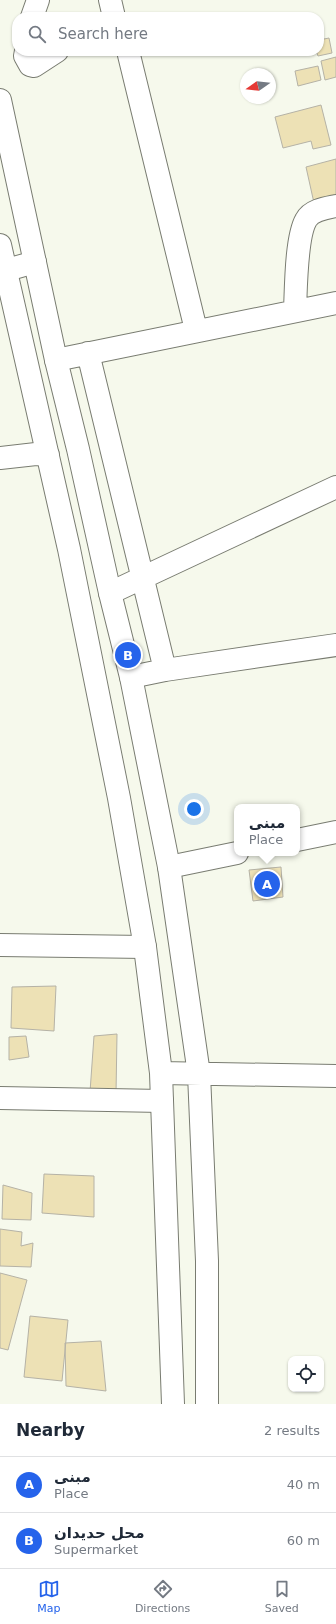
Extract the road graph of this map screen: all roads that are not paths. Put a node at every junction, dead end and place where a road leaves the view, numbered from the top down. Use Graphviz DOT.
graph roads {
  1 [pos="38,0"];
  2 [pos="110,0"];
  3 [pos="34,12"];
  4 [pos="113,12"];
  5 [pos="25,56"];
  6 [pos="49,56"];
  7 [pos="129,56"];
  8 [pos="0,100"];
  9 [pos="336,206"];
  10 [pos="0,245"];
  11 [pos="35,262"];
  12 [pos="3,270"];
  13 [pos="336,303"];
  14 [pos="295,310"];
  15 [pos="196,330"];
  16 [pos="88,352"];
  17 [pos="56,360"];
  18 [pos="48,455"];
  19 [pos="0,458"];
  20 [pos="336,487"];
  21 [pos="142,578"];
  22 [pos="110,593"];
  23 [pos="336,645"];
  24 [pos="165,670"];
  25 [pos="131,677"];
  26 [pos="336,832"];
  27 [pos="300,839"];
  28 [pos="234,854"];
  29 [pos="168,867"];
  30 [pos="0,945"];
  31 [pos="145,947"];
  32 [pos="161,1073"];
  33 [pos="199,1074"];
  34 [pos="336,1076"];
  35 [pos="0,1098"];
  36 [pos="162,1101"];
  37 [pos="173,1404"];
  38 [pos="207,1404"];
  1 -- 3 [label="main road"];
  2 -- 4 [label="main road"];
  5 -- 6 [label="main road"];
  7 -- 15 [label="main road"];
  8 -- 11 [label="main road"];
  9 -- 14 [label="main road"];
  10 -- 12 [label="main road"];
  11 -- 12 [label="main road"];
  11 -- 17 [label="main road"];
  12 -- 18 [label="main road"];
  13 -- 14 [label="main road"];
  14 -- 15 [label="main road"];
  15 -- 16 [label="main road"];
  16 -- 17 [label="main road"];
  16 -- 21 [label="main road"];
  17 -- 22 [label="main road"];
  18 -- 19 [label="main road"];
  18 -- 31 [label="main road"];
  20 -- 21 [label="main road"];
  21 -- 22 [label="main road"];
  21 -- 24 [label="main road"];
  22 -- 25 [label="main road"];
  23 -- 24 [label="main road"];
  24 -- 25 [label="main road"];
  25 -- 29 [label="main road"];
  26 -- 27 [label="main road"];
  28 -- 29 [label="main road"];
  29 -- 33 [label="main road"];
  30 -- 31 [label="main road"];
  31 -- 32 [label="main road"];
  32 -- 33 [label="main road"];
  32 -- 36 [label="main road"];
  33 -- 34 [label="main road"];
  33 -- 38 [label="main road"];
  35 -- 36 [label="main road"];
  36 -- 37 [label="main road"];
}
